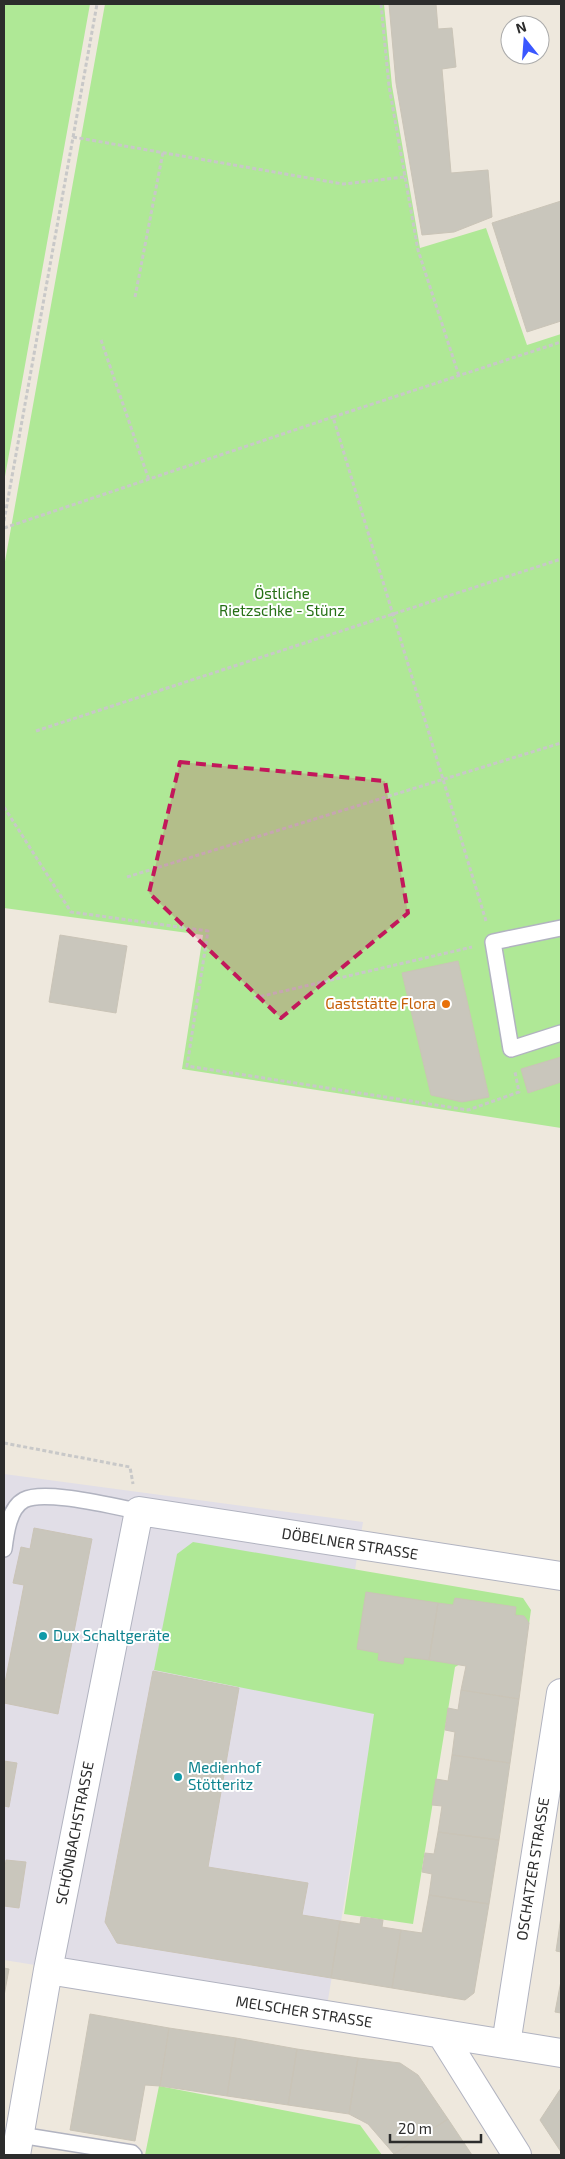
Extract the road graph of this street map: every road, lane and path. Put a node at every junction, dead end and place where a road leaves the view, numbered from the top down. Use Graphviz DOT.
graph roads {
  1 [pos="97,4"];
  2 [pos="381,4"];
  3 [pos="73,137"];
  4 [pos="163,152"];
  5 [pos="405,177"];
  6 [pos="135,297"];
  7 [pos="101,340"];
  8 [pos="561,342"];
  9 [pos="459,376"];
  10 [pos="333,417"];
  11 [pos="149,480"];
  12 [pos="4,521"];
  13 [pos="4,528"];
  14 [pos="561,559"];
  15 [pos="393,614"];
  16 [pos="36,731"];
  17 [pos="561,743"];
  18 [pos="443,780"];
  19 [pos="4,807"];
  20 [pos="127,877"];
  21 [pos="561,928"];
  22 [pos="493,942"];
  23 [pos="254,998"];
  24 [pos="561,1033"];
  25 [pos="519,1092"];
  26 [pos="4,1443"];
  27 [pos="139,1511"];
  28 [pos="4,1549"];
  29 [pos="561,1576"];
  30 [pos="561,1693"];
  31 [pos="48,1970"];
  32 [pos="442,2035"];
  33 [pos="506,2044"];
  34 [pos="561,2053"];
  35 [pos="18,2145"];
  36 [pos="134,2155"];
  37 [pos="517,2155"];
  1 -- 3 [label="path"];
  2 -- 5 [label="path"];
  3 -- 4 [label="path"];
  3 -- 12 [label="path"];
  4 -- 5 [label="path"];
  4 -- 6 [label="path"];
  5 -- 9 [label="path"];
  7 -- 11 [label="path"];
  8 -- 9 [label="path"];
  9 -- 10 [label="path"];
  10 -- 11 [label="path"];
  10 -- 15 [label="path"];
  11 -- 13 [label="path"];
  14 -- 15 [label="path"];
  15 -- 16 [label="path"];
  15 -- 18 [label="path"];
  17 -- 18 [label="path"];
  18 -- 20 [label="path"];
  18 -- 22 [label="path"];
  19 -- 25 [label="path"];
  21 -- 22 [label="lane"];
  22 -- 23 [label="path"];
  22 -- 24 [label="lane"];
  26 -- 27 [label="path"];
  27 -- 28 [label="lane"];
  27 -- 29 [label="street, DÖBELNER STRASSE"];
  27 -- 31 [label="street, SCHÖNBACHSTRASSE"];
  30 -- 33 [label="street, OSCHATZER STRASSE"];
  31 -- 32 [label="street, MELSCHER STRASSE"];
  31 -- 35 [label="street, SCHÖNBACHSTRASSE"];
  32 -- 33 [label="street, MELSCHER STRASSE"];
  32 -- 37 [label="street"];
  33 -- 34 [label="street, MELSCHER STRASSE"];
  35 -- 36 [label="lane"];
}
